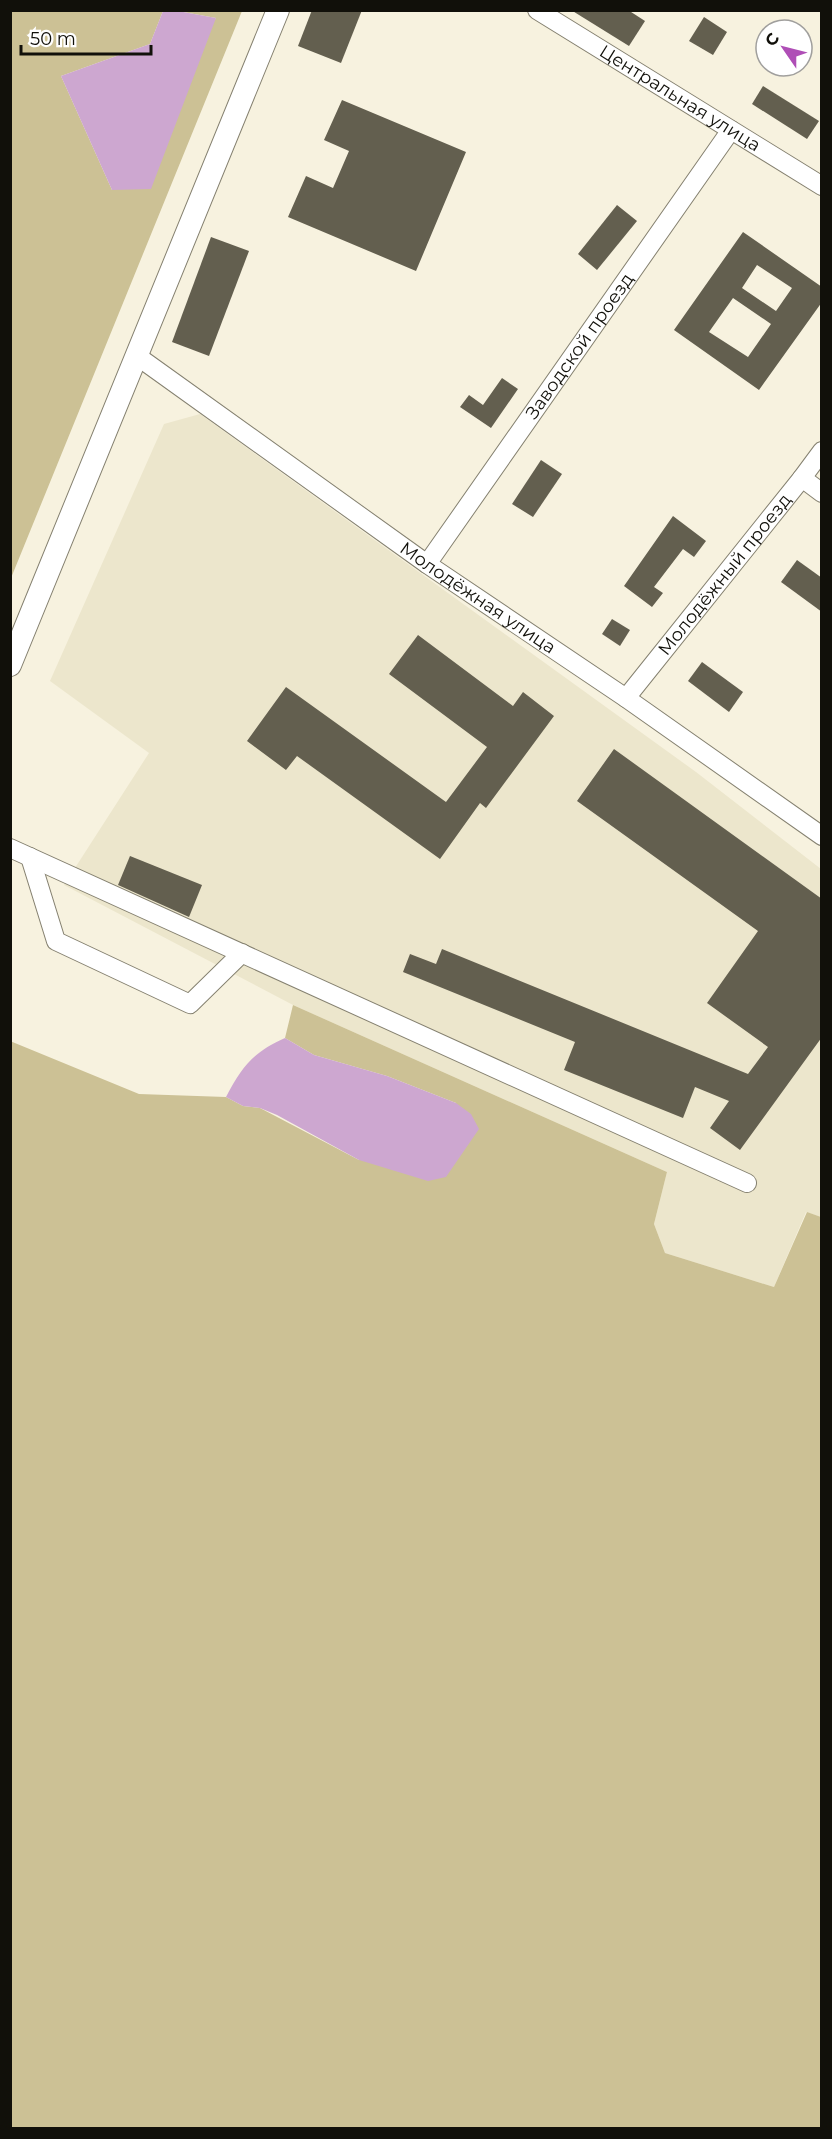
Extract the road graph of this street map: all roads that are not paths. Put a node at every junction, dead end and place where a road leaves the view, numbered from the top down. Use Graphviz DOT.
graph roads {
  1 [pos="278,10"];
  2 [pos="537,10"];
  3 [pos="731,130"];
  4 [pos="822,186"];
  5 [pos="137,356"];
  6 [pos="822,451"];
  7 [pos="802,478"];
  8 [pos="822,493"];
  9 [pos="427,564"];
  10 [pos="10,665"];
  11 [pos="626,698"];
  12 [pos="822,836"];
  13 [pos="10,848"];
  14 [pos="30,857"];
  15 [pos="242,953"];
  16 [pos="747,1183"];
  1 -- 5 [label="main road"];
  2 -- 3 [label="street, Центральная улица"];
  3 -- 4 [label="street, Центральная улица"];
  3 -- 9 [label="street, Заводской проезд"];
  5 -- 9 [label="street, Молодёжная улица"];
  5 -- 10 [label="main road"];
  6 -- 7 [label="street, Молодёжный проезд"];
  7 -- 8 [label="street"];
  7 -- 11 [label="street, Молодёжный проезд"];
  9 -- 11 [label="street, Молодёжная улица"];
  11 -- 12 [label="street, Молодёжная улица"];
  13 -- 14 [label="street"];
  14 -- 15 [label="street"];
  14 -- 15 [label="street"];
  15 -- 16 [label="street"];
}
